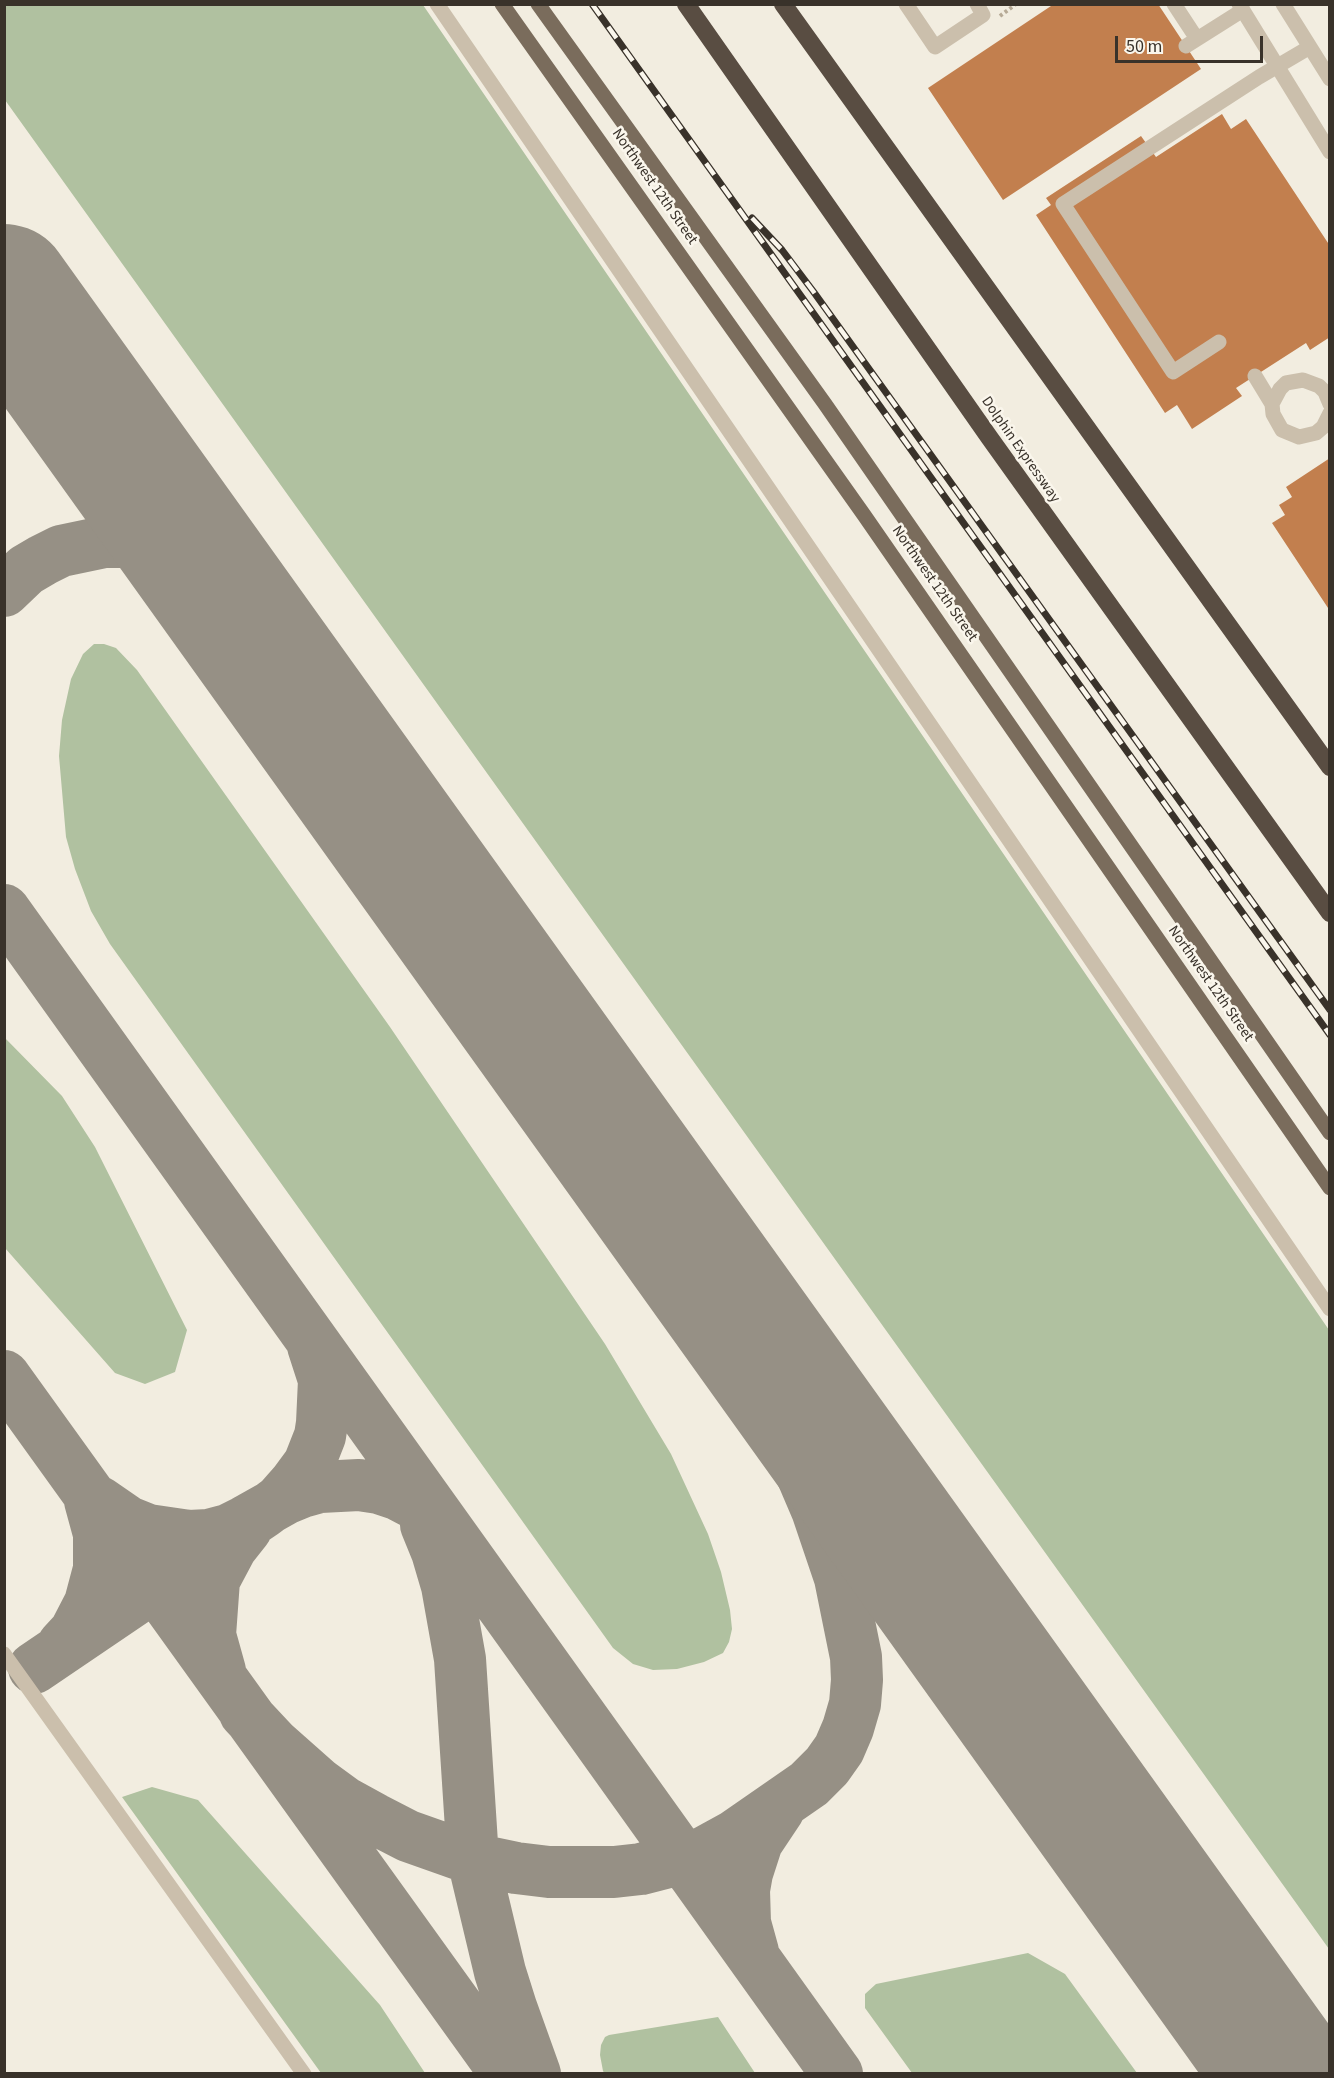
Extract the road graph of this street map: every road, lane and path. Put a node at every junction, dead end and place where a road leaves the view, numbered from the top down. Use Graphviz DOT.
graph roads {
  1 [pos="437,4"];
  2 [pos="502,4"];
  3 [pos="538,4"];
  4 [pos="686,4"];
  5 [pos="783,4"];
  6 [pos="906,4"];
  7 [pos="977,4"];
  8 [pos="1174,4"];
  9 [pos="1283,4"];
  10 [pos="1241,7"];
  11 [pos="1311,47"];
  12 [pos="1278,66"];
  13 [pos="1329,79"];
  14 [pos="1329,152"];
  15 [pos="1219,342"];
  16 [pos="1255,376"];
  17 [pos="1328,395"];
  18 [pos="1272,404"];
  19 [pos="1329,413"];
  20 [pos="1329,767"];
  21 [pos="1329,913"];
  22 [pos="1329,1133"];
  23 [pos="1329,1188"];
  24 [pos="1329,1309"];
  25 [pos="4,1654"];
  26 [pos="304,2073"];
  1 -- 24 [label="street"];
  2 -- 23 [label="main road, Northwest 12th Street"];
  3 -- 22 [label="main road, Northwest 12th Street"];
  4 -- 21 [label="highway, Dolphin Expressway"];
  5 -- 20 [label="highway"];
  6 -- 7 [label="street"];
  8 -- 10 [label="street"];
  9 -- 11 [label="street"];
  10 -- 12 [label="street"];
  11 -- 12 [label="street"];
  11 -- 13 [label="street"];
  12 -- 14 [label="street"];
  12 -- 15 [label="street"];
  16 -- 18 [label="street"];
  17 -- 18 [label="street"];
  18 -- 19 [label="street"];
  25 -- 26 [label="street"];
}
